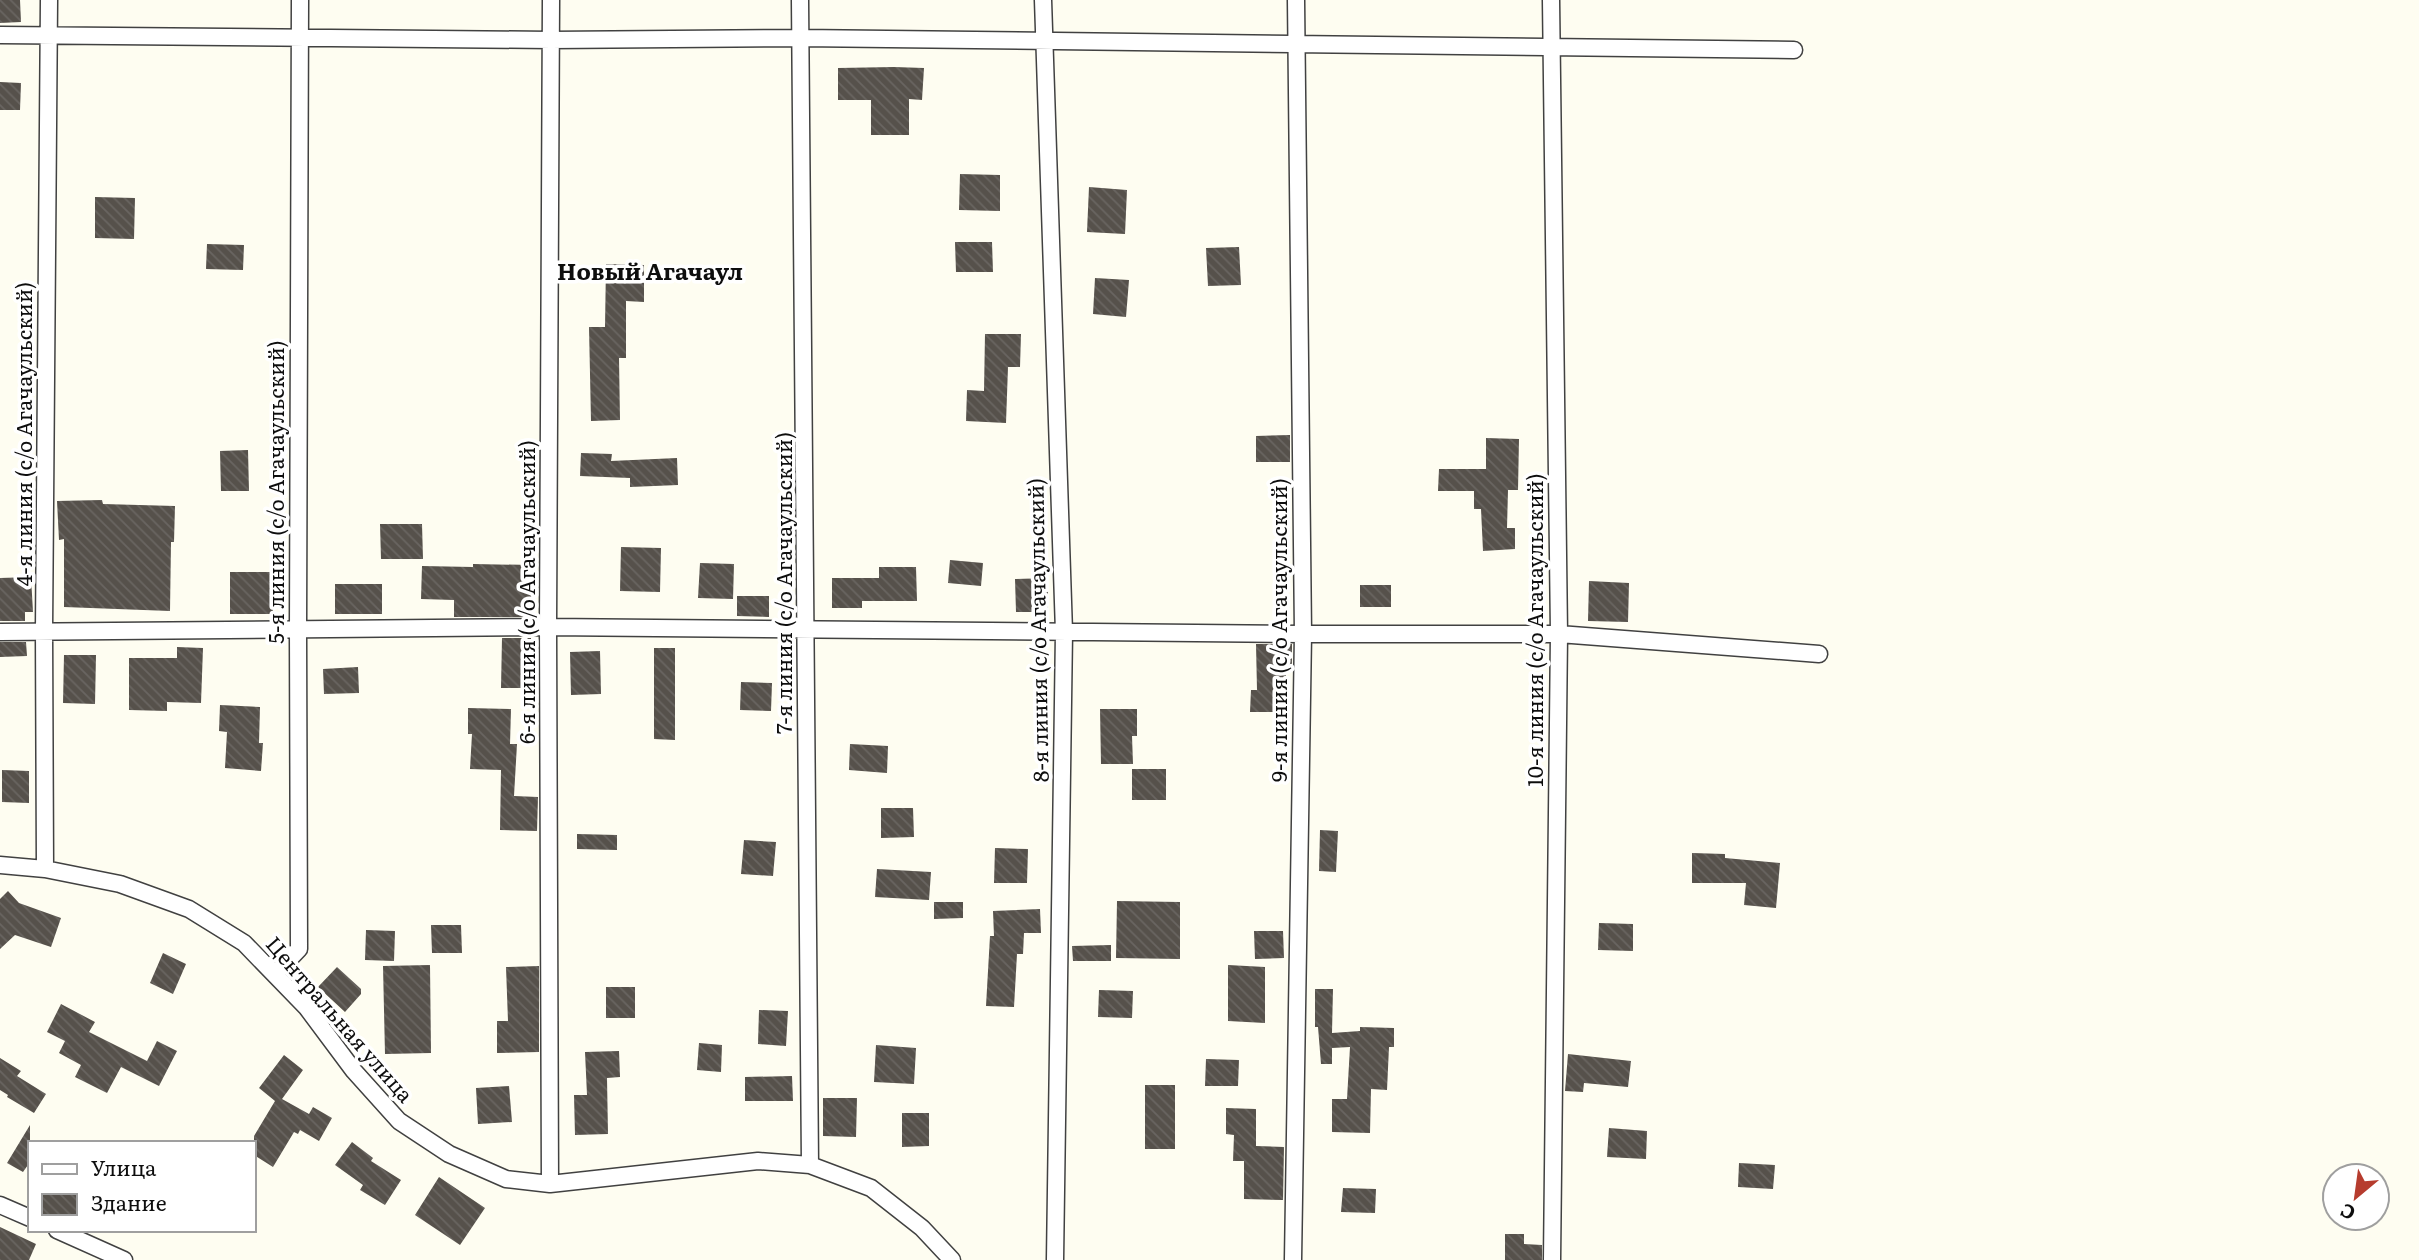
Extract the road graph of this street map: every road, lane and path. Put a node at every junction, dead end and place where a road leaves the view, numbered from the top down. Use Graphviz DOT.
graph roads {
  1 [pos="49,0"];
  2 [pos="300,0"];
  3 [pos="551,0"];
  4 [pos="800,0"];
  5 [pos="1043,0"];
  6 [pos="1296,0"];
  7 [pos="1550,0"];
  8 [pos="49,35"];
  9 [pos="0,36"];
  10 [pos="300,37"];
  11 [pos="801,38"];
  12 [pos="551,40"];
  13 [pos="1043,41"];
  14 [pos="1296,44"];
  15 [pos="1551,47"];
  16 [pos="1794,50"];
  17 [pos="548,627"];
  18 [pos="806,628"];
  19 [pos="44,630"];
  20 [pos="298,631"];
  21 [pos="0,632"];
  22 [pos="1064,632"];
  23 [pos="1303,634"];
  24 [pos="1559,634"];
  25 [pos="1819,654"];
  26 [pos="0,865"];
  27 [pos="46,869"];
  28 [pos="275,974"];
  29 [pos="810,1165"];
  30 [pos="550,1184"];
  31 [pos="0,1205"];
  32 [pos="28,1217"];
  33 [pos="61,1232"];
  34 [pos="124,1260"];
  35 [pos="952,1260"];
  36 [pos="1055,1260"];
  37 [pos="1293,1260"];
  38 [pos="1552,1260"];
  1 -- 8 [label="street, 4-я линия (с/о Агачаульский)"];
  2 -- 10 [label="street, 5-я линия (с/о Агачаульский)"];
  3 -- 12 [label="street, 6-я линия (с/о Агачаульский)"];
  4 -- 11 [label="street, 7-я линия (с/о Агачаульский)"];
  5 -- 13 [label="street, 8-я линия (с/о Агачаульский)"];
  6 -- 14 [label="street, 9-я линия (с/о Агачаульский)"];
  7 -- 15 [label="street, 10-я линия (с/о Агачаульский)"];
  8 -- 9 [label="street"];
  8 -- 10 [label="street"];
  8 -- 19 [label="street, 4-я линия (с/о Агачаульский)"];
  10 -- 12 [label="street"];
  10 -- 20 [label="street, 5-я линия (с/о Агачаульский)"];
  11 -- 12 [label="street"];
  11 -- 13 [label="street"];
  11 -- 18 [label="street, 7-я линия (с/о Агачаульский)"];
  12 -- 17 [label="street, 6-я линия (с/о Агачаульский)"];
  13 -- 14 [label="street"];
  13 -- 22 [label="street, 8-я линия (с/о Агачаульский)"];
  14 -- 15 [label="street"];
  14 -- 23 [label="street, 9-я линия (с/о Агачаульский)"];
  15 -- 16 [label="street"];
  15 -- 24 [label="street, 10-я линия (с/о Агачаульский)"];
  17 -- 18 [label="street"];
  17 -- 20 [label="street"];
  17 -- 30 [label="street, 6-я линия (с/о Агачаульский)"];
  18 -- 22 [label="street"];
  18 -- 29 [label="street, 7-я линия (с/о Агачаульский)"];
  19 -- 20 [label="street"];
  19 -- 21 [label="street"];
  19 -- 27 [label="street, 4-я линия (с/о Агачаульский)"];
  20 -- 28 [label="street, 5-я линия (с/о Агачаульский)"];
  22 -- 23 [label="street"];
  22 -- 36 [label="street, 8-я линия (с/о Агачаульский)"];
  23 -- 24 [label="street"];
  23 -- 37 [label="street, 9-я линия (с/о Агачаульский)"];
  24 -- 25 [label="street"];
  24 -- 38 [label="street, 10-я линия (с/о Агачаульский)"];
  26 -- 27 [label="street, Центральная улица"];
  27 -- 28 [label="street, Центральная улица"];
  28 -- 30 [label="street, Центральная улица"];
  29 -- 30 [label="street, Центральная улица"];
  29 -- 35 [label="street, Центральная улица"];
  31 -- 32 [label="street"];
  33 -- 34 [label="street"];
}
